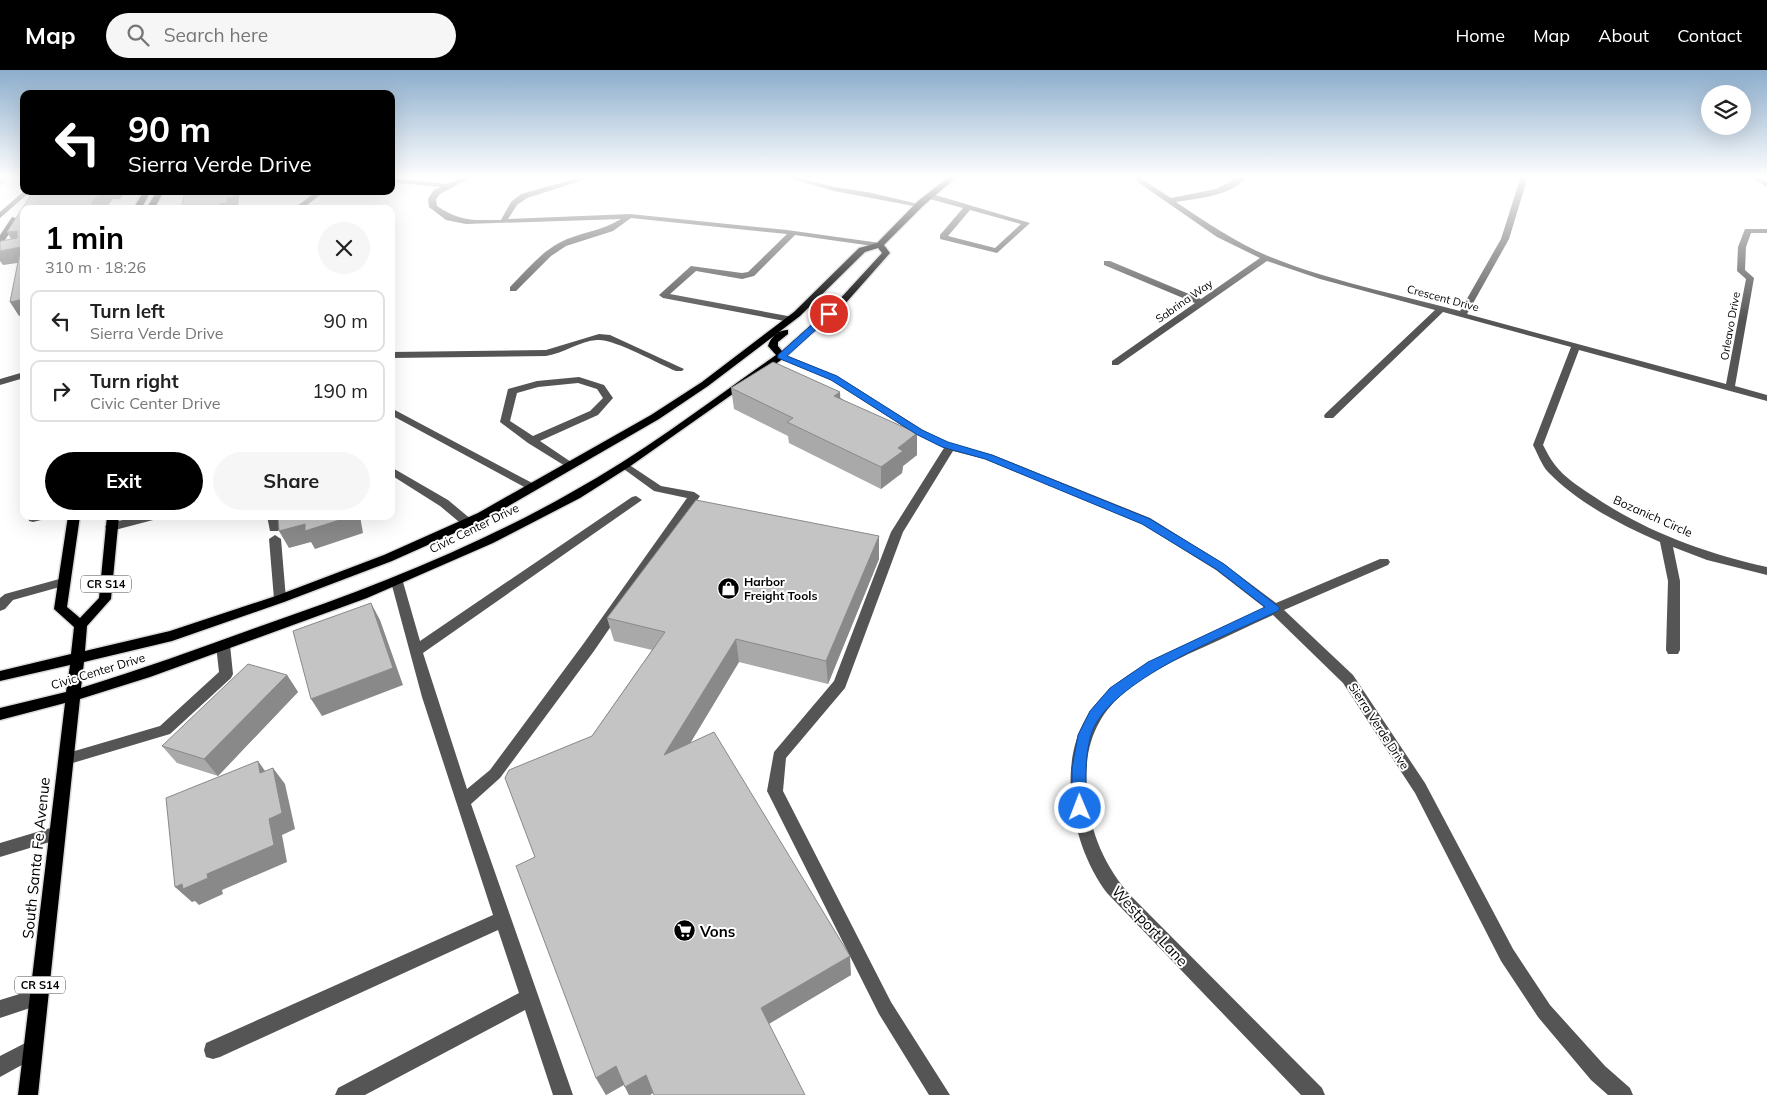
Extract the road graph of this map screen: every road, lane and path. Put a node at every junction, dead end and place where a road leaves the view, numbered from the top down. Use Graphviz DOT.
graph roads {
  1 [pos="12,224"];
  2 [pos="617,224"];
  3 [pos="705,224"];
  4 [pos="901,224"];
  5 [pos="954,224"];
  6 [pos="1025,224"];
  7 [pos="1204,224"];
  8 [pos="1511,224"];
  9 [pos="1767,232"];
  10 [pos="793,233"];
  11 [pos="0,241"];
  12 [pos="880,245"];
  13 [pos="1266,258"];
  14 [pos="1107,263"];
  15 [pos="514,289"];
  16 [pos="1202,303"];
  17 [pos="1441,309"];
  18 [pos="1462,315"];
  19 [pos="794,316"];
  20 [pos="1576,346"];
  21 [pos="395,355"];
  22 [pos="781,356"];
  23 [pos="1115,363"];
  24 [pos="679,369"];
  25 [pos="20,376"];
  26 [pos="0,382"];
  27 [pos="1730,388"];
  28 [pos="1767,398"];
  29 [pos="395,412"];
  30 [pos="1329,416"];
  31 [pos="532,441"];
  32 [pos="951,446"];
  33 [pos="625,465"];
  34 [pos="570,466"];
  35 [pos="395,472"];
  36 [pos="532,487"];
  37 [pos="636,500"];
  38 [pos="73,520"];
  39 [pos="126,520"];
  40 [pos="112,522"];
  41 [pos="468,523"];
  42 [pos="274,528"];
  43 [pos="1666,539"];
  44 [pos="1384,562"];
  45 [pos="1767,571"];
  46 [pos="63,582"];
  47 [pos="397,582"];
  48 [pos="280,599"];
  49 [pos="0,606"];
  50 [pos="1274,608"];
  51 [pos="81,626"];
  52 [pos="223,645"];
  53 [pos="1673,650"];
  54 [pos="416,651"];
  55 [pos="78,656"];
  56 [pos="0,676"];
  57 [pos="73,696"];
  58 [pos="0,714"];
  59 [pos="66,759"];
  60 [pos="463,802"];
  61 [pos="57,833"];
  62 [pos="0,850"];
  63 [pos="502,919"];
  64 [pos="39,997"];
  65 [pos="530,998"];
  66 [pos="0,1009"];
  67 [pos="33,1048"];
  68 [pos="213,1050"];
  69 [pos="0,1067"];
  70 [pos="28,1095"];
  71 [pos="345,1095"];
  72 [pos="564,1095"];
  73 [pos="940,1095"];
  74 [pos="1315,1095"];
  75 [pos="1623,1095"];
  1 -- 11 [label="street"];
  2 -- 15 [label="street"];
  3 -- 10 [label="street"];
  4 -- 12 [label="main road, Civic Center Drive"];
  5 -- 6 [label="street"];
  7 -- 13 [label="street, Crescent Drive"];
  8 -- 18 [label="street"];
  9 -- 27 [label="street, Orleavo Drive"];
  10 -- 12 [label="street"];
  10 -- 19 [label="street"];
  12 -- 19 [label="main road, Civic Center Drive"];
  12 -- 22 [label="main road, Civic Center Drive"];
  13 -- 16 [label="street, Sabrina Way"];
  13 -- 17 [label="street, Crescent Drive"];
  14 -- 16 [label="street"];
  16 -- 23 [label="street, Sabrina Way"];
  17 -- 18 [label="street, Crescent Drive"];
  17 -- 30 [label="street"];
  18 -- 20 [label="street, Crescent Drive"];
  19 -- 22 [label="main road"];
  19 -- 34 [label="main road, Civic Center Drive"];
  20 -- 27 [label="street, Crescent Drive"];
  20 -- 43 [label="street, Bozanich Circle"];
  21 -- 24 [label="street"];
  22 -- 32 [label="street, Sierra Verde Drive"];
  22 -- 33 [label="main road, Civic Center Drive"];
  25 -- 26 [label="street"];
  27 -- 28 [label="street, Crescent Drive"];
  29 -- 36 [label="street"];
  31 -- 31 [label="street"];
  31 -- 34 [label="street"];
  32 -- 50 [label="street, Sierra Verde Drive"];
  32 -- 73 [label="street"];
  33 -- 47 [label="main road, Civic Center Drive"];
  33 -- 60 [label="street"];
  34 -- 36 [label="main road, Civic Center Drive"];
  35 -- 41 [label="street"];
  36 -- 41 [label="main road, Civic Center Drive"];
  37 -- 54 [label="street"];
  38 -- 46 [label="main road, CR S14"];
  39 -- 40 [label="street"];
  40 -- 51 [label="main road, CR S14"];
  41 -- 48 [label="main road, Civic Center Drive"];
  42 -- 48 [label="street"];
  43 -- 45 [label="street, Bozanich Circle"];
  43 -- 53 [label="street"];
  44 -- 50 [label="street, Westport Lane"];
  46 -- 49 [label="street"];
  46 -- 51 [label="main road, CR S14"];
  47 -- 52 [label="main road, Civic Center Drive"];
  47 -- 54 [label="street"];
  48 -- 55 [label="main road, Civic Center Drive"];
  50 -- 74 [label="street, Westport Lane"];
  50 -- 75 [label="street, Sierra Verde Drive"];
  51 -- 55 [label="main road, South Santa Fe Avenue / CR S14"];
  52 -- 57 [label="main road, Civic Center Drive"];
  52 -- 59 [label="street"];
  54 -- 60 [label="street"];
  55 -- 56 [label="main road, Civic Center Drive"];
  55 -- 57 [label="main road, South Santa Fe Avenue / CR S14"];
  57 -- 58 [label="main road, Civic Center Drive"];
  57 -- 59 [label="main road, South Santa Fe Avenue / CR S14"];
  59 -- 61 [label="main road, South Santa Fe Avenue / CR S14"];
  60 -- 63 [label="street"];
  61 -- 62 [label="street"];
  61 -- 64 [label="main road, South Santa Fe Avenue / CR S14"];
  63 -- 65 [label="street"];
  63 -- 68 [label="street"];
  64 -- 66 [label="street"];
  64 -- 67 [label="main road, South Santa Fe Avenue / CR S14"];
  65 -- 71 [label="street"];
  65 -- 72 [label="street"];
  67 -- 69 [label="street"];
  67 -- 70 [label="main road, South Santa Fe Avenue / CR S14"];
}
